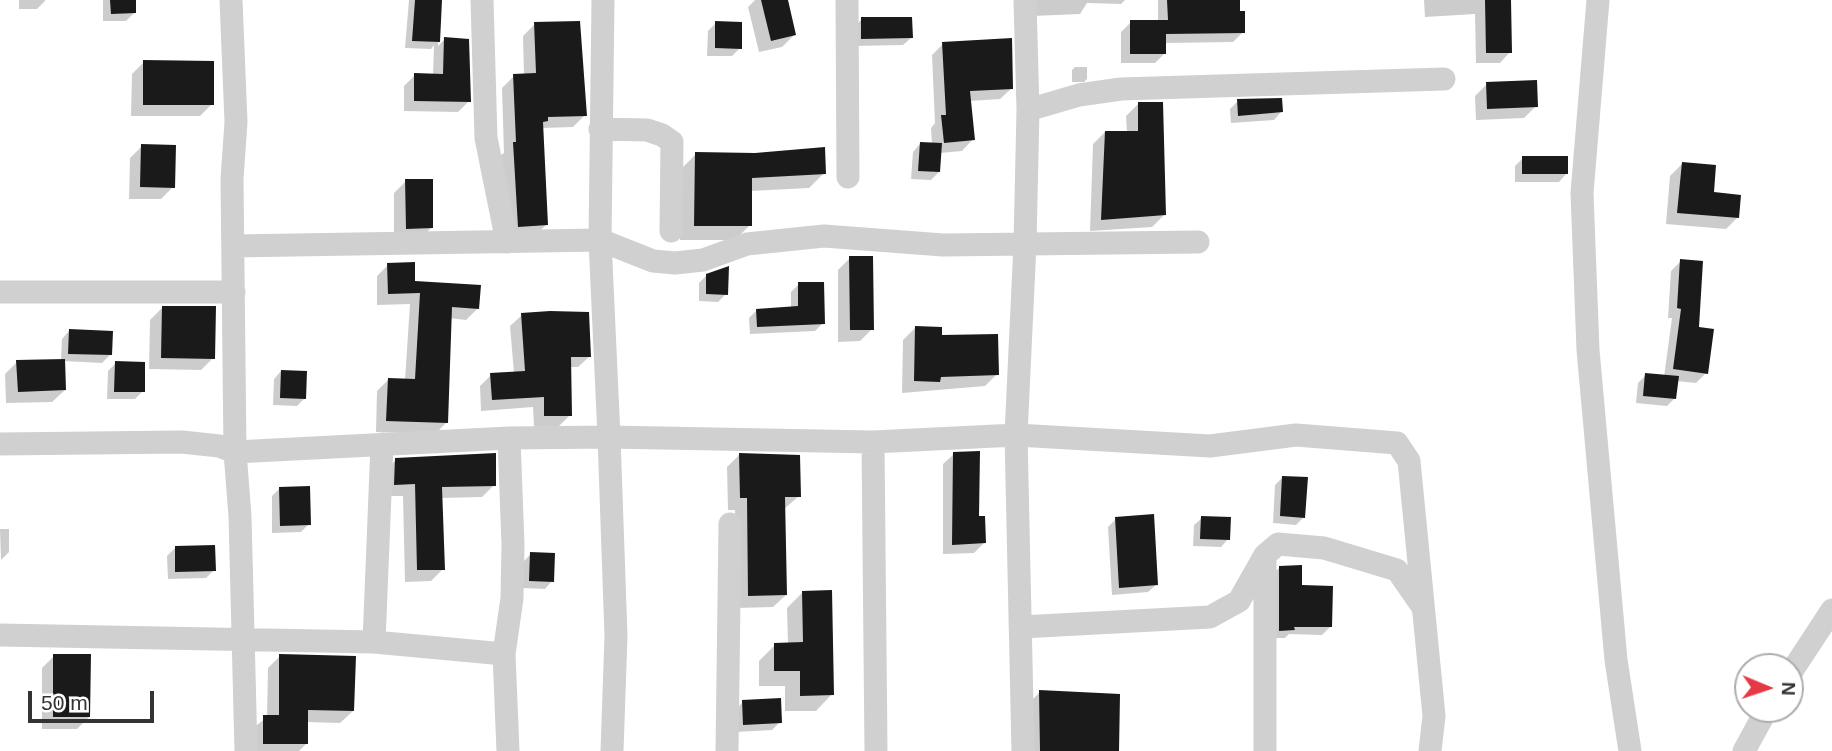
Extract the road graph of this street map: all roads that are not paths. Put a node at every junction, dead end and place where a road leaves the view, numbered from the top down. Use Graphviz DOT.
graph roads {
  1 [pos="232,0"];
  2 [pos="482,0"];
  3 [pos="603,0"];
  4 [pos="847,0"];
  5 [pos="1025,0"];
  6 [pos="1598,0"];
  7 [pos="1444,79"];
  8 [pos="1028,110"];
  9 [pos="600,129"];
  10 [pos="848,177"];
  11 [pos="671,231"];
  12 [pos="600,240"];
  13 [pos="508,242"];
  14 [pos="1198,242"];
  15 [pos="1026,244"];
  16 [pos="233,246"];
  17 [pos="0,292"];
  18 [pos="234,292"];
  19 [pos="1016,435"];
  20 [pos="609,437"];
  21 [pos="509,438"];
  22 [pos="873,442"];
  23 [pos="0,444"];
  24 [pos="382,444"];
  25 [pos="234,452"];
  26 [pos="730,524"];
  27 [pos="1265,555"];
  28 [pos="1422,606"];
  29 [pos="1832,610"];
  30 [pos="1021,627"];
  31 [pos="0,635"];
  32 [pos="244,640"];
  33 [pos="374,642"];
  34 [pos="1804,653"];
  35 [pos="504,654"];
  36 [pos="1759,723"];
  37 [pos="246,751"];
  38 [pos="508,751"];
  39 [pos="612,751"];
  40 [pos="727,751"];
  41 [pos="876,751"];
  42 [pos="1023,751"];
  43 [pos="1265,751"];
  44 [pos="1430,751"];
  45 [pos="1630,751"];
  46 [pos="1744,751"];
  1 -- 16 [label="street"];
  2 -- 13 [label="street"];
  3 -- 9 [label="street"];
  4 -- 10 [label="street"];
  5 -- 8 [label="street"];
  6 -- 45 [label="street"];
  7 -- 8 [label="street"];
  8 -- 15 [label="street"];
  9 -- 11 [label="street"];
  9 -- 12 [label="street"];
  12 -- 13 [label="street"];
  12 -- 15 [label="street"];
  12 -- 20 [label="street"];
  13 -- 16 [label="street"];
  14 -- 15 [label="street"];
  15 -- 19 [label="street"];
  16 -- 18 [label="street"];
  17 -- 18 [label="street"];
  18 -- 25 [label="street"];
  19 -- 22 [label="street"];
  19 -- 28 [label="street"];
  19 -- 30 [label="street"];
  20 -- 21 [label="street"];
  20 -- 22 [label="street"];
  20 -- 39 [label="street"];
  21 -- 24 [label="street"];
  21 -- 35 [label="street"];
  22 -- 41 [label="street"];
  23 -- 25 [label="street"];
  24 -- 25 [label="street"];
  24 -- 33 [label="street"];
  25 -- 32 [label="street"];
  26 -- 40 [label="street"];
  27 -- 28 [label="street"];
  27 -- 30 [label="street"];
  27 -- 43 [label="street"];
  28 -- 44 [label="street"];
  29 -- 34 [label="street"];
  30 -- 42 [label="street"];
  31 -- 32 [label="street"];
  32 -- 33 [label="street"];
  32 -- 37 [label="street"];
  33 -- 35 [label="street"];
  35 -- 38 [label="street"];
  36 -- 46 [label="street"];
}
